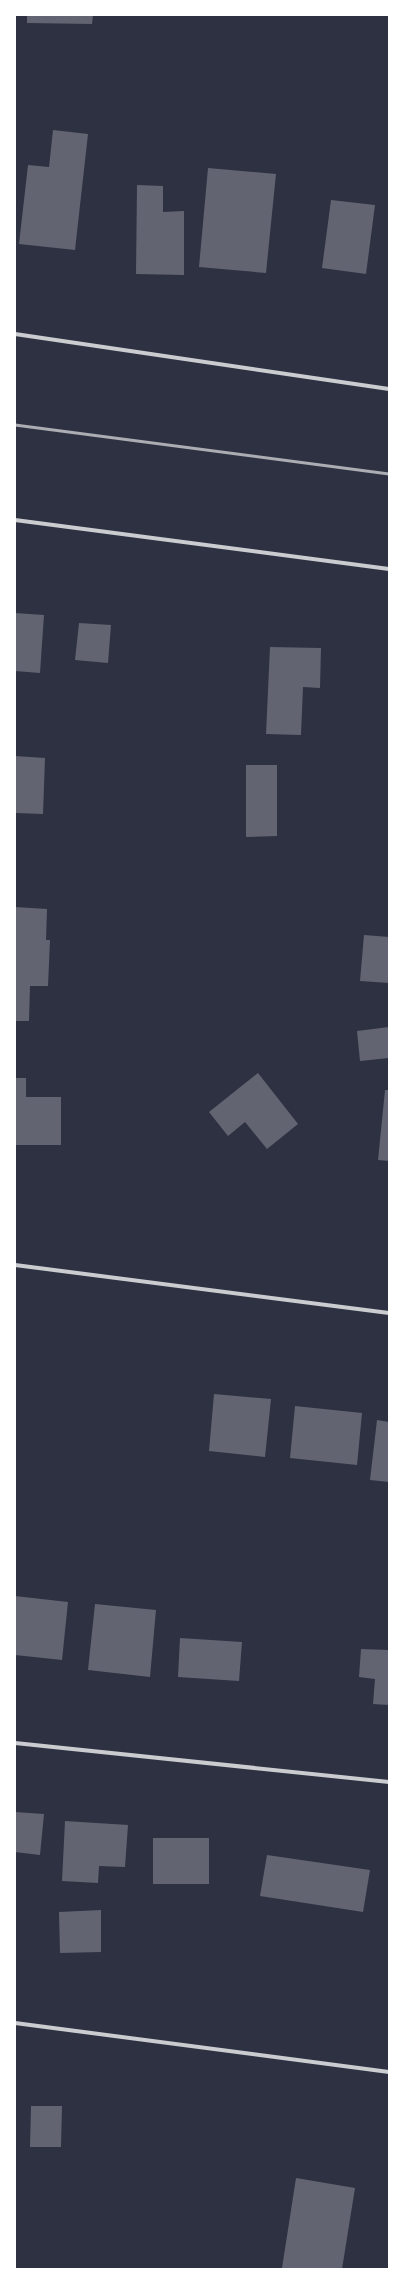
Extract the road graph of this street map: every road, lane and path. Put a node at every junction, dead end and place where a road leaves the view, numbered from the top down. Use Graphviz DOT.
graph roads {
  1 [pos="15,334"];
  2 [pos="389,389"];
  3 [pos="15,520"];
  4 [pos="389,569"];
  5 [pos="15,1265"];
  6 [pos="389,1313"];
  7 [pos="15,1743"];
  8 [pos="389,1782"];
  9 [pos="15,2023"];
  10 [pos="389,2072"];
  1 -- 2 [label="street"];
  3 -- 4 [label="street"];
  5 -- 6 [label="street"];
  7 -- 8 [label="street"];
  9 -- 10 [label="street"];
}
